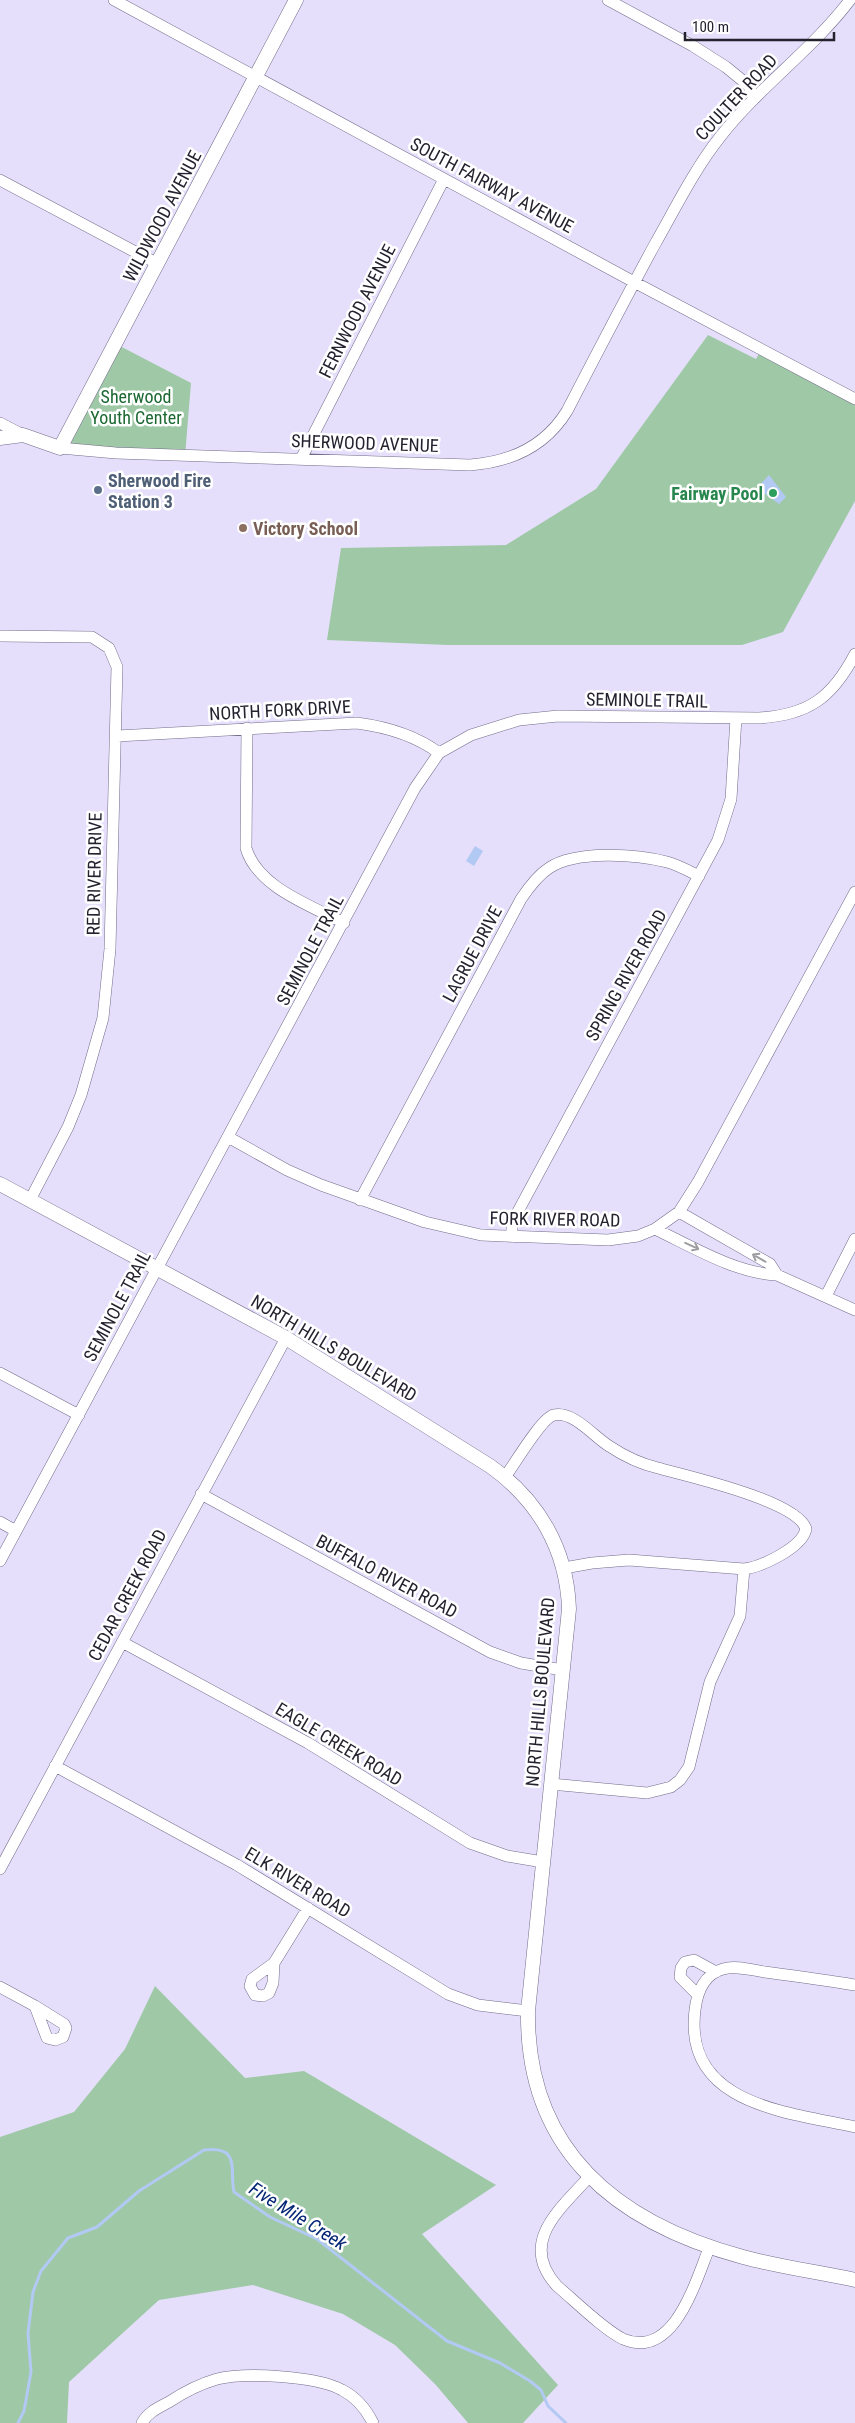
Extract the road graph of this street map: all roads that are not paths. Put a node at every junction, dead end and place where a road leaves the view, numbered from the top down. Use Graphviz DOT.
graph roads {
  1 [pos="114,0"];
  2 [pos="296,0"];
  3 [pos="608,0"];
  4 [pos="850,0"];
  5 [pos="255,76"];
  6 [pos="756,98"];
  7 [pos="444,179"];
  8 [pos="0,180"];
  9 [pos="158,264"];
  10 [pos="634,282"];
  11 [pos="855,399"];
  12 [pos="0,423"];
  13 [pos="23,435"];
  14 [pos="0,438"];
  15 [pos="60,448"];
  16 [pos="301,459"];
  17 [pos="0,636"];
  18 [pos="855,654"];
  19 [pos="851,671"];
  20 [pos="736,718"];
  21 [pos="247,728"];
  22 [pos="117,736"];
  23 [pos="439,753"];
  24 [pos="699,876"];
  25 [pos="855,892"];
  26 [pos="344,923"];
  27 [pos="228,1138"];
  28 [pos="0,1184"];
  29 [pos="30,1200"];
  30 [pos="360,1200"];
  31 [pos="679,1212"];
  32 [pos="655,1229"];
  33 [pos="512,1237"];
  34 [pos="855,1239"];
  35 [pos="157,1268"];
  36 [pos="777,1274"];
  37 [pos="826,1296"];
  38 [pos="855,1310"];
  39 [pos="286,1338"];
  40 [pos="0,1373"];
  41 [pos="79,1416"];
  42 [pos="505,1477"];
  43 [pos="201,1494"];
  44 [pos="0,1522"];
  45 [pos="16,1531"];
  46 [pos="0,1561"];
  47 [pos="564,1568"];
  48 [pos="744,1569"];
  49 [pos="122,1642"];
  50 [pos="563,1670"];
  51 [pos="55,1766"];
  52 [pos="551,1784"];
  53 [pos="543,1862"];
  54 [pos="0,1868"];
  55 [pos="308,1908"];
  56 [pos="274,1963"];
  57 [pos="716,1972"];
  58 [pos="855,1985"];
  59 [pos="0,1987"];
  60 [pos="698,1995"];
  61 [pos="36,2006"];
  62 [pos="528,2011"];
  63 [pos="855,2128"];
  64 [pos="589,2177"];
  65 [pos="710,2246"];
  66 [pos="855,2280"];
  67 [pos="142,2423"];
  68 [pos="372,2423"];
  1 -- 5 [label="street, SOUTH FAIRWAY AVENUE"];
  2 -- 5 [label="street, WILDWOOD AVENUE"];
  3 -- 6 [label="street"];
  4 -- 6 [label="street, COULTER ROAD"];
  5 -- 7 [label="street, SOUTH FAIRWAY AVENUE"];
  5 -- 9 [label="street, WILDWOOD AVENUE"];
  6 -- 10 [label="street, COULTER ROAD"];
  7 -- 10 [label="street, SOUTH FAIRWAY AVENUE"];
  7 -- 16 [label="street, FERNWOOD AVENUE"];
  8 -- 9 [label="street"];
  9 -- 15 [label="street, WILDWOOD AVENUE"];
  10 -- 11 [label="street, SOUTH FAIRWAY AVENUE"];
  10 -- 16 [label="street, SHERWOOD AVENUE"];
  12 -- 13 [label="street"];
  13 -- 14 [label="street, SHERWOOD AVENUE"];
  13 -- 15 [label="street, SHERWOOD AVENUE"];
  15 -- 16 [label="street, SHERWOOD AVENUE"];
  17 -- 22 [label="street, RED RIVER DRIVE"];
  18 -- 19 [label="street, SEMINOLE TRAIL"];
  19 -- 20 [label="street, SEMINOLE TRAIL"];
  20 -- 23 [label="street, SEMINOLE TRAIL"];
  20 -- 24 [label="street, SPRING RIVER ROAD"];
  21 -- 22 [label="street, NORTH FORK DRIVE"];
  21 -- 23 [label="street, NORTH FORK DRIVE"];
  21 -- 26 [label="street"];
  22 -- 29 [label="street, RED RIVER DRIVE"];
  23 -- 26 [label="street, SEMINOLE TRAIL"];
  24 -- 30 [label="street, LAGRUE DRIVE"];
  24 -- 33 [label="street, SPRING RIVER ROAD"];
  25 -- 31 [label="street, FORK RIVER ROAD"];
  26 -- 27 [label="street, SEMINOLE TRAIL"];
  27 -- 30 [label="street, FORK RIVER ROAD"];
  27 -- 35 [label="street, SEMINOLE TRAIL"];
  28 -- 29 [label="street, NORTH HILLS BOULEVARD"];
  29 -- 35 [label="street, NORTH HILLS BOULEVARD"];
  30 -- 33 [label="street, FORK RIVER ROAD"];
  31 -- 32 [label="street, FORK RIVER ROAD"];
  36 -- 31 [label="street, one-way"];
  32 -- 33 [label="street, FORK RIVER ROAD"];
  32 -- 36 [label="street, one-way"];
  34 -- 37 [label="street"];
  35 -- 39 [label="street, NORTH HILLS BOULEVARD"];
  35 -- 41 [label="street, SEMINOLE TRAIL"];
  36 -- 37 [label="street"];
  37 -- 38 [label="street"];
  39 -- 42 [label="street, NORTH HILLS BOULEVARD"];
  39 -- 43 [label="street, CEDAR CREEK ROAD"];
  40 -- 41 [label="street"];
  41 -- 45 [label="street, SEMINOLE TRAIL"];
  42 -- 47 [label="street, NORTH HILLS BOULEVARD"];
  42 -- 48 [label="street"];
  43 -- 49 [label="street, CEDAR CREEK ROAD"];
  43 -- 50 [label="street, BUFFALO RIVER ROAD"];
  44 -- 45 [label="street"];
  45 -- 46 [label="street, SEMINOLE TRAIL"];
  47 -- 48 [label="street"];
  47 -- 50 [label="street, NORTH HILLS BOULEVARD"];
  48 -- 52 [label="street"];
  49 -- 51 [label="street, CEDAR CREEK ROAD"];
  49 -- 53 [label="street, EAGLE CREEK ROAD"];
  50 -- 52 [label="street, NORTH HILLS BOULEVARD"];
  51 -- 54 [label="street, CEDAR CREEK ROAD"];
  51 -- 55 [label="street, ELK RIVER ROAD"];
  52 -- 53 [label="street, NORTH HILLS BOULEVARD"];
  53 -- 62 [label="street, NORTH HILLS BOULEVARD"];
  55 -- 56 [label="street"];
  55 -- 62 [label="street, ELK RIVER ROAD"];
  57 -- 58 [label="street"];
  57 -- 60 [label="street"];
  57 -- 60 [label="street"];
  59 -- 61 [label="street"];
  60 -- 63 [label="street"];
  62 -- 64 [label="street, NORTH HILLS BOULEVARD"];
  64 -- 65 [label="street, NORTH HILLS BOULEVARD"];
  64 -- 65 [label="street"];
  65 -- 66 [label="street, NORTH HILLS BOULEVARD"];
  67 -- 68 [label="street"];
}
